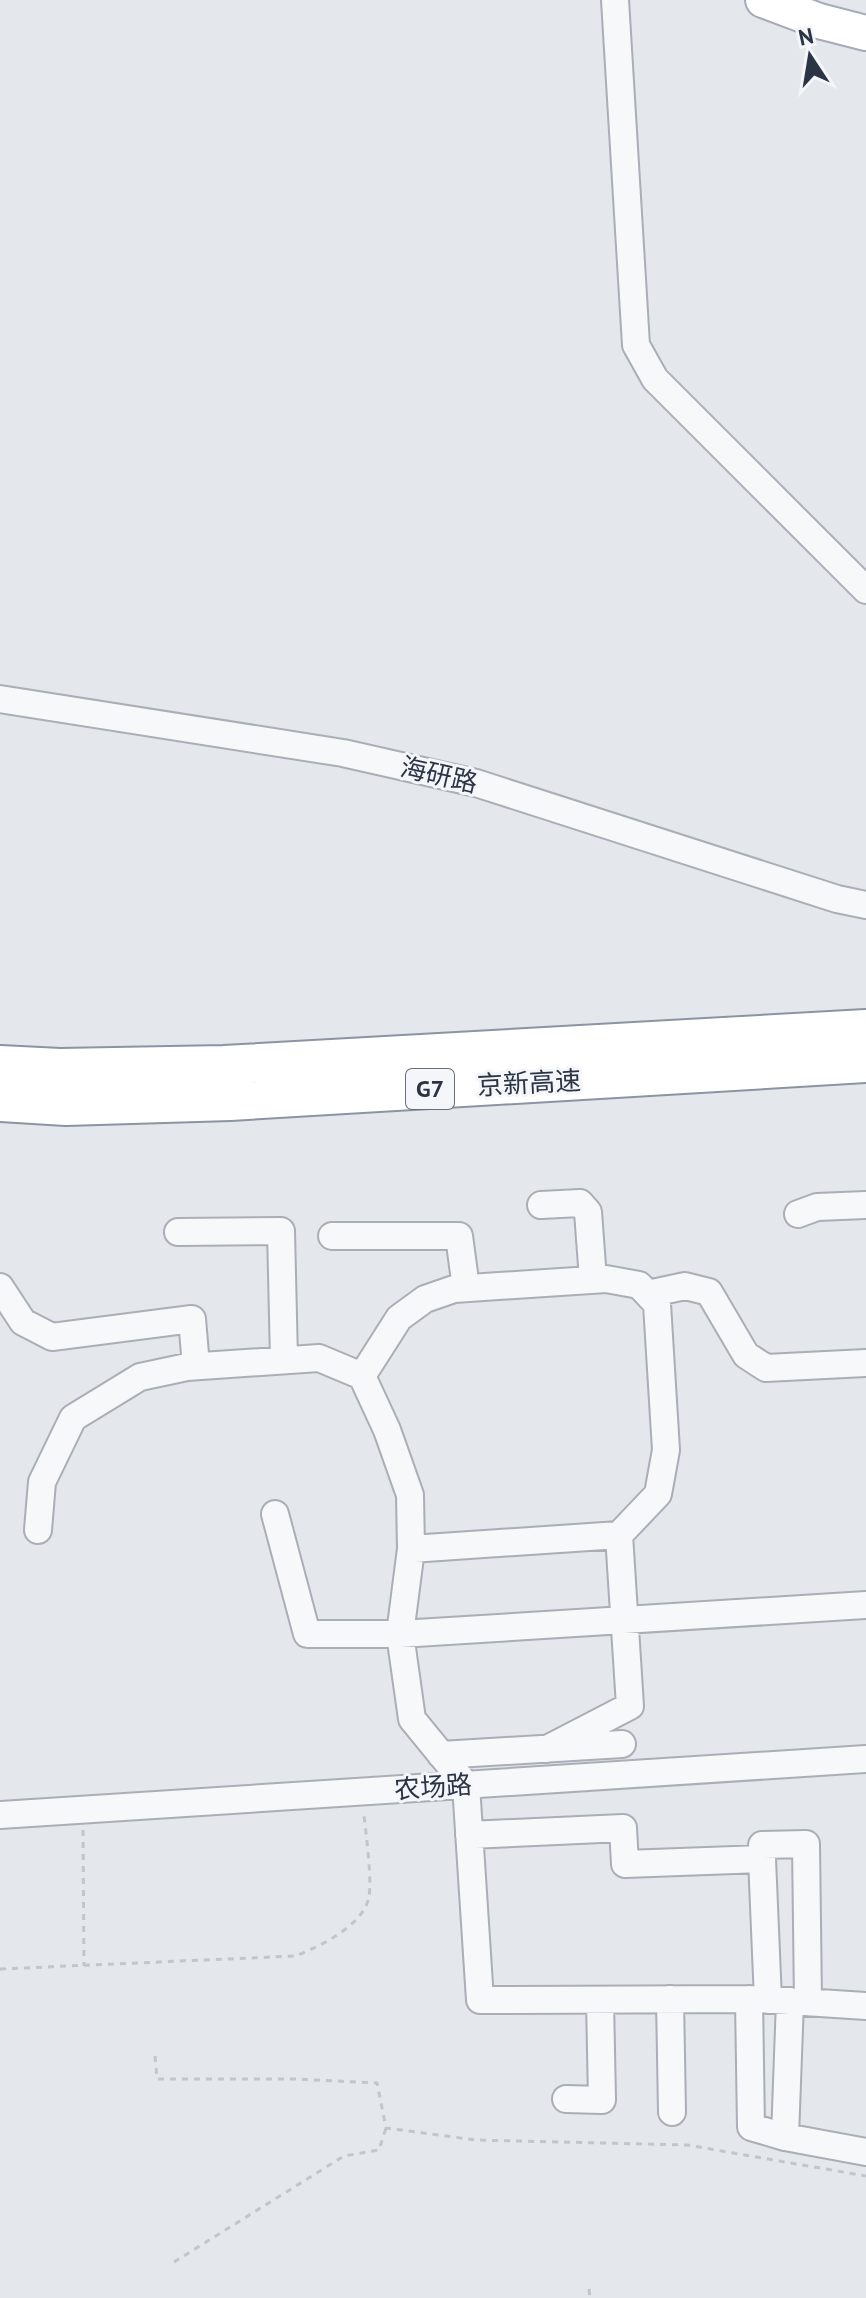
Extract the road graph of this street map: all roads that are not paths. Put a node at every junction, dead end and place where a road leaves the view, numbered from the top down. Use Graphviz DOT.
graph roads {
  1 [pos="615,0"];
  2 [pos="763,0"];
  3 [pos="866,33"];
  4 [pos="866,590"];
  5 [pos="0,699"];
  6 [pos="866,905"];
  7 [pos="862,1046"];
  8 [pos="0,1065"];
  9 [pos="0,1102"];
  10 [pos="541,1205"];
  11 [pos="866,1205"];
  12 [pos="798,1214"];
  13 [pos="178,1232"];
  14 [pos="332,1236"];
  15 [pos="593,1279"];
  16 [pos="0,1287"];
  17 [pos="466,1288"];
  18 [pos="648,1294"];
  19 [pos="284,1360"];
  20 [pos="866,1363"];
  21 [pos="196,1366"];
  22 [pos="362,1376"];
  23 [pos="275,1514"];
  24 [pos="38,1530"];
  25 [pos="619,1535"];
  26 [pos="411,1549"];
  27 [pos="866,1605"];
  28 [pos="626,1620"];
  29 [pos="400,1634"];
  30 [pos="622,1744"];
  31 [pos="547,1749"];
  32 [pos="441,1755"];
  33 [pos="866,1759"];
  34 [pos="466,1785"];
  35 [pos="0,1815"];
  36 [pos="469,1835"];
  37 [pos="762,1859"];
  38 [pos="670,1999"];
  39 [pos="600,2000"];
  40 [pos="779,2001"];
  41 [pos="866,2006"];
  42 [pos="566,2099"];
  43 [pos="672,2112"];
  44 [pos="785,2137"];
  45 [pos="866,2152"];
  1 -- 4 [label="street"];
  2 -- 3 [label="main road"];
  5 -- 6 [label="street, 海研路"];
  7 -- 8 [label="highway, 京新高速 / G7"];
  7 -- 9 [label="highway, 京新高速 / G7"];
  10 -- 15 [label="street"];
  11 -- 12 [label="street"];
  13 -- 19 [label="street"];
  14 -- 17 [label="street"];
  15 -- 17 [label="street"];
  15 -- 18 [label="street"];
  16 -- 21 [label="street"];
  17 -- 22 [label="street"];
  18 -- 20 [label="street"];
  18 -- 25 [label="street"];
  19 -- 21 [label="street"];
  19 -- 22 [label="street"];
  21 -- 24 [label="street"];
  22 -- 26 [label="street"];
  23 -- 29 [label="street"];
  25 -- 26 [label="street"];
  25 -- 28 [label="street"];
  26 -- 29 [label="street"];
  27 -- 28 [label="street"];
  28 -- 29 [label="street"];
  28 -- 31 [label="street"];
  29 -- 32 [label="street"];
  30 -- 31 [label="street"];
  31 -- 32 [label="street"];
  32 -- 34 [label="street"];
  33 -- 34 [label="street, 农场路"];
  34 -- 35 [label="street, 农场路"];
  34 -- 36 [label="street"];
  36 -- 37 [label="street"];
  36 -- 39 [label="street"];
  37 -- 40 [label="street"];
  37 -- 40 [label="street"];
  38 -- 39 [label="street"];
  38 -- 40 [label="street"];
  38 -- 43 [label="street"];
  39 -- 42 [label="street"];
  40 -- 41 [label="street"];
  40 -- 44 [label="street"];
  40 -- 44 [label="street"];
  44 -- 45 [label="street"];
}
